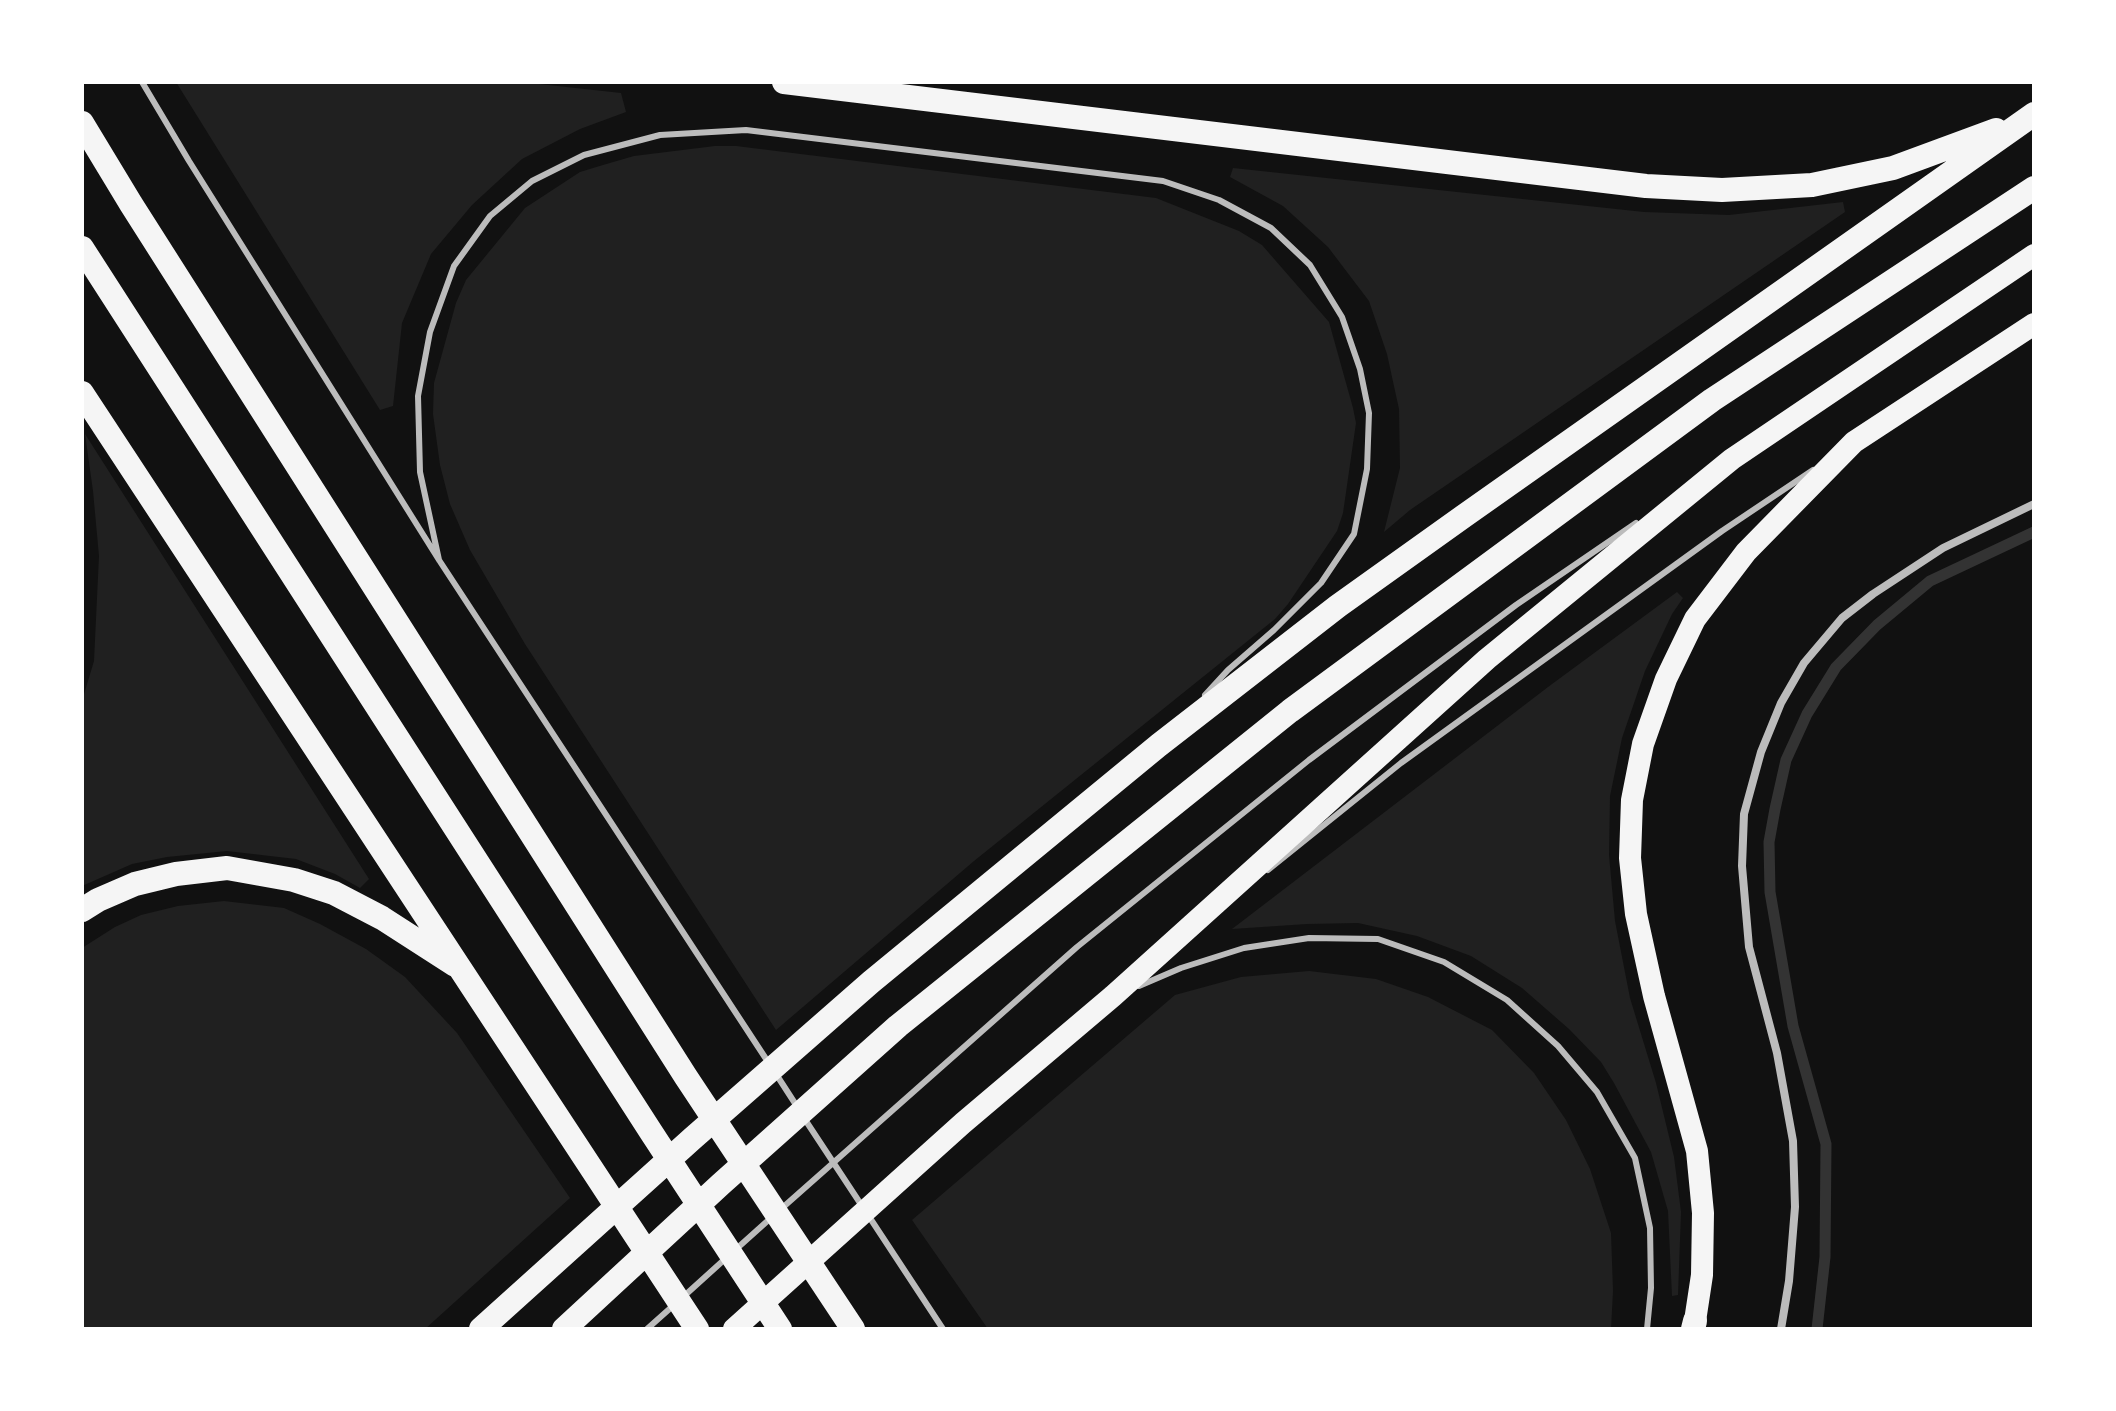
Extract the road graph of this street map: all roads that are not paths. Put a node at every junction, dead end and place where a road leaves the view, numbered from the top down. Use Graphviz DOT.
graph roads {
  1 [pos="142,82"];
  2 [pos="784,82"];
  3 [pos="2034,112"];
  4 [pos="82,123"];
  5 [pos="2034,188"];
  6 [pos="82,248"];
  7 [pos="2034,255"];
  8 [pos="2034,324"];
  9 [pos="82,393"];
  10 [pos="1854,442"];
  11 [pos="1732,459"];
  12 [pos="2034,504"];
  13 [pos="1656,510"];
  14 [pos="1643,519"];
  15 [pos="439,560"];
  16 [pos="1199,702"];
  17 [pos="1189,713"];
  18 [pos="1159,745"];
  19 [pos="1257,880"];
  20 [pos="1233,899"];
  21 [pos="82,910"];
  22 [pos="463,971"];
  23 [pos="1113,996"];
  24 [pos="1694,1325"];
  25 [pos="485,1327"];
  26 [pos="564,1329"];
  27 [pos="647,1329"];
  28 [pos="697,1329"];
  29 [pos="734,1329"];
  30 [pos="780,1329"];
  31 [pos="853,1329"];
  32 [pos="943,1329"];
  33 [pos="1647,1329"];
  34 [pos="1781,1329"];
  1 -- 15 [label="lane"];
  2 -- 3 [label="highway"];
  3 -- 18 [label="highway"];
  4 -- 31 [label="highway"];
  5 -- 26 [label="highway"];
  6 -- 30 [label="highway"];
  7 -- 11 [label="highway"];
  8 -- 10 [label="highway"];
  9 -- 22 [label="highway"];
  10 -- 19 [label="lane"];
  10 -- 24 [label="highway"];
  11 -- 13 [label="lane"];
  11 -- 23 [label="highway"];
  12 -- 34 [label="street"];
  14 -- 27 [label="lane"];
  15 -- 16 [label="lane"];
  15 -- 32 [label="lane"];
  17 -- 18 [label="lane"];
  18 -- 25 [label="highway"];
  20 -- 23 [label="lane"];
  21 -- 22 [label="highway"];
  22 -- 28 [label="highway"];
  23 -- 29 [label="highway"];
  23 -- 33 [label="lane"];
}
